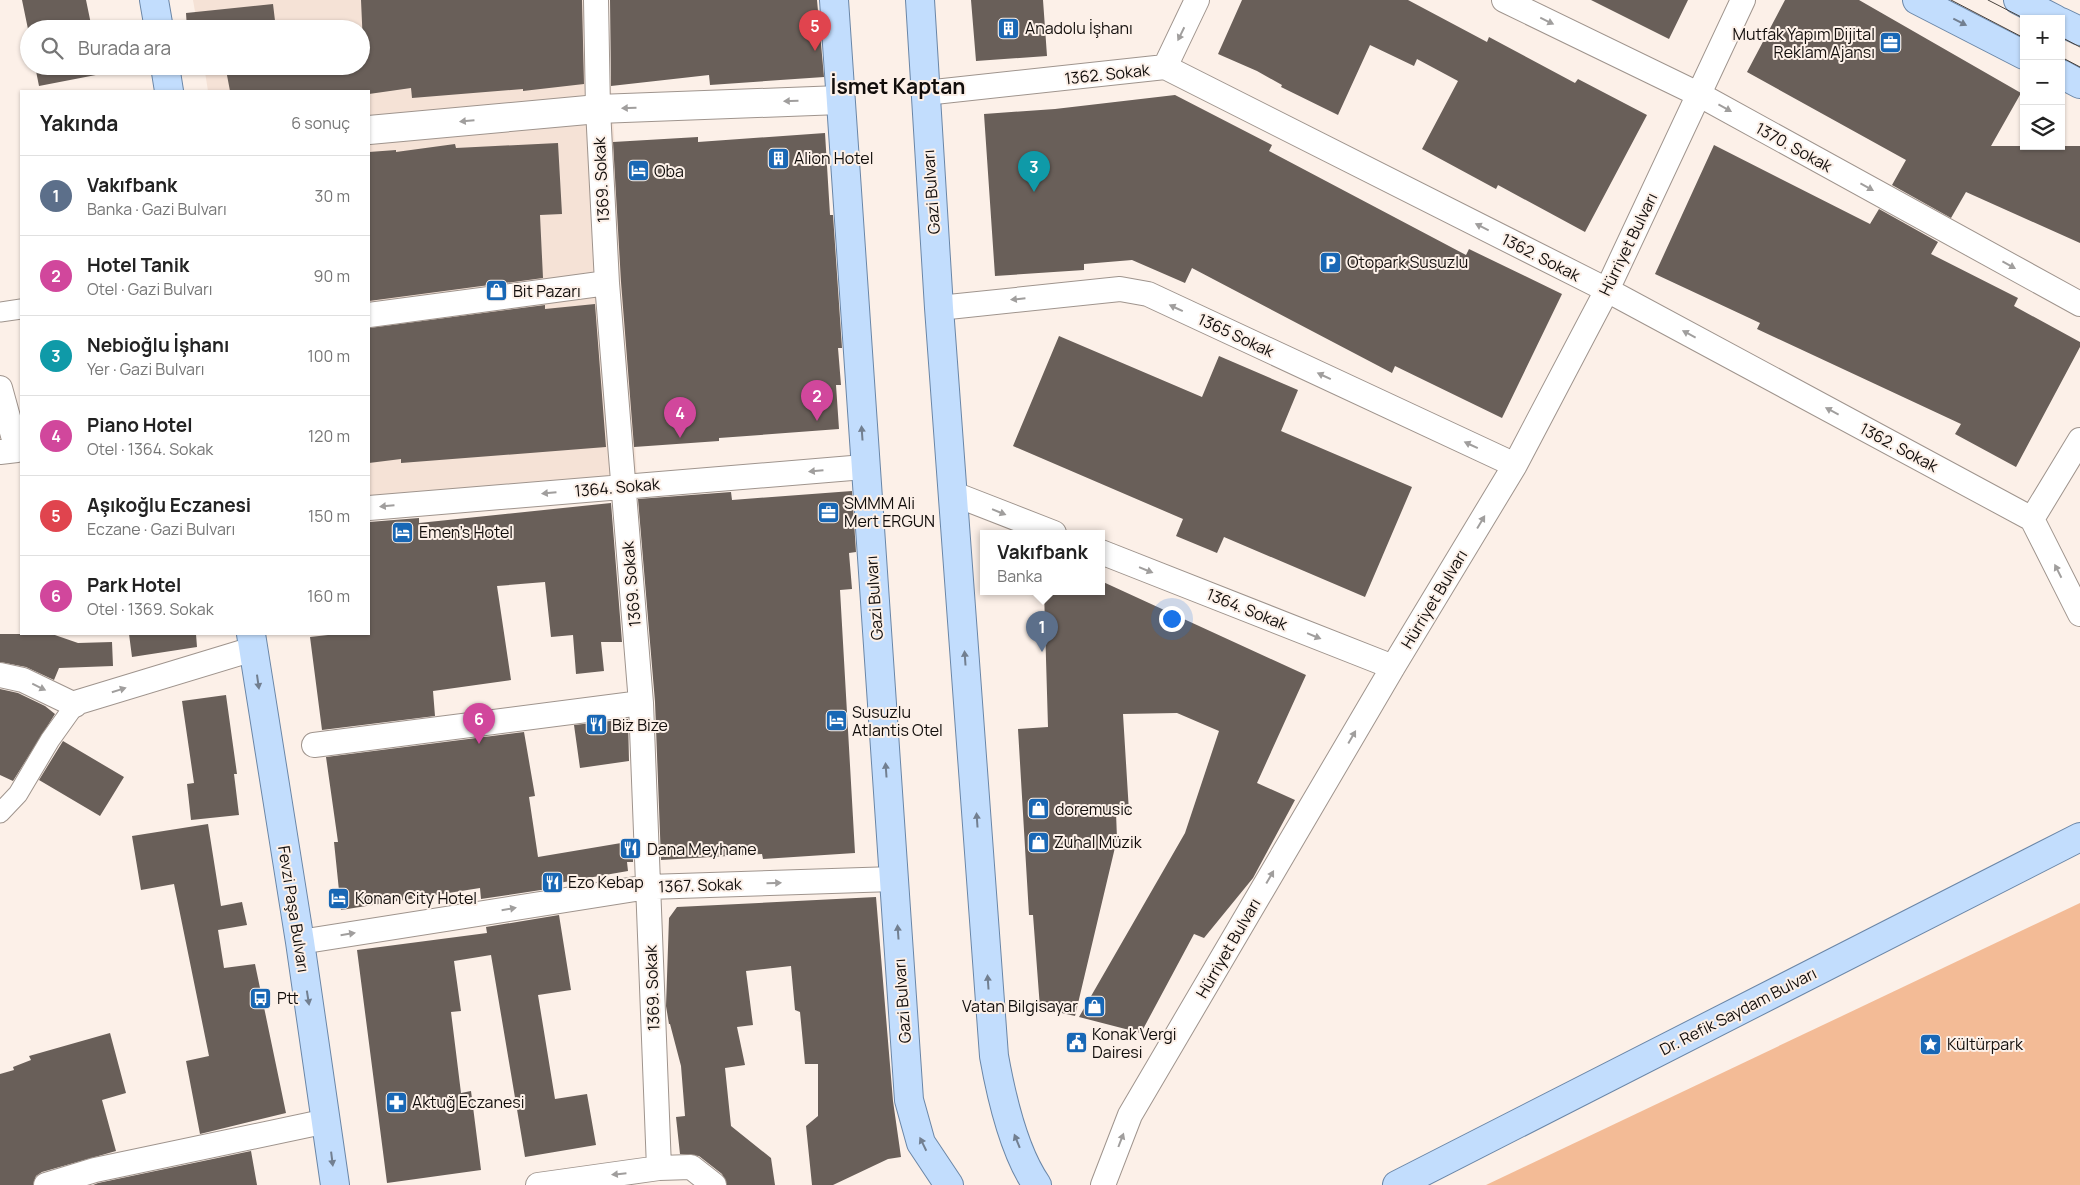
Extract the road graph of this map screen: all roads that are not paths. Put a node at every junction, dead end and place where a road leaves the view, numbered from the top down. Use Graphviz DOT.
graph roads {
  1 [pos="154,0"];
  2 [pos="596,0"];
  3 [pos="834,0"];
  4 [pos="920,0"];
  5 [pos="1197,0"];
  6 [pos="1504,0"];
  7 [pos="1743,0"];
  8 [pos="1917,0"];
  9 [pos="2018,0"];
  10 [pos="2047,15"];
  11 [pos="157,20"];
  12 [pos="2065,24"];
  13 [pos="2080,31"];
  14 [pos="2020,53"];
  15 [pos="1165,67"];
  16 [pos="166,75"];
  17 [pos="2065,76"];
  18 [pos="2080,84"];
  19 [pos="169,90"];
  20 [pos="925,93"];
  21 [pos="1700,95"];
  22 [pos="840,100"];
  23 [pos="598,109"];
  24 [pos="370,130"];
  25 [pos="607,282"];
  26 [pos="1607,290"];
  27 [pos="2080,304"];
  28 [pos="939,308"];
  29 [pos="20,309"];
  30 [pos="0,312"];
  31 [pos="370,315"];
  32 [pos="0,388"];
  33 [pos="2080,440"];
  34 [pos="0,452"];
  35 [pos="1515,465"];
  36 [pos="864,467"];
  37 [pos="623,486"];
  38 [pos="954,494"];
  39 [pos="370,508"];
  40 [pos="2032,519"];
  41 [pos="1046,530"];
  42 [pos="1105,554"];
  43 [pos="2080,614"];
  44 [pos="252,641"];
  45 [pos="1393,667"];
  46 [pos="0,675"];
  47 [pos="641,703"];
  48 [pos="74,705"];
  49 [pos="314,745"];
  50 [pos="0,813"];
  51 [pos="2080,837"];
  52 [pos="894,879"];
  53 [pos="648,887"];
  54 [pos="300,942"];
  55 [pos="327,1121"];
  56 [pos="659,1168"];
  57 [pos="98,1177"];
  58 [pos="46,1185"];
  59 [pos="335,1185"];
  60 [pos="538,1185"];
  61 [pos="714,1185"];
  62 [pos="949,1185"];
  63 [pos="1037,1185"];
  64 [pos="1103,1185"];
  65 [pos="1397,1185"];
  1 -- 11 [label="main road"];
  2 -- 23 [label="street, 1369. Sokak"];
  3 -- 22 [label="main road, Gazi Bulvarı"];
  4 -- 20 [label="main road, Gazi Bulvarı"];
  5 -- 15 [label="street, one-way"];
  6 -- 21 [label="street, 1370. Sokak, one-way"];
  7 -- 21 [label="street, Hürriyet Bulvarı"];
  8 -- 14 [label="main road, one-way"];
  9 -- 10 [label="main road"];
  12 -- 13 [label="main road"];
  15 -- 20 [label="street, 1362. Sokak"];
  26 -- 15 [label="street, 1362. Sokak, one-way"];
  16 -- 19 [label="main road"];
  17 -- 18 [label="main road"];
  20 -- 28 [label="main road, Gazi Bulvarı"];
  21 -- 26 [label="street, Hürriyet Bulvarı"];
  21 -- 27 [label="street, 1370. Sokak, one-way"];
  22 -- 23 [label="street, one-way"];
  36 -- 22 [label="main road, Gazi Bulvarı, one-way"];
  23 -- 24 [label="street, one-way"];
  23 -- 25 [label="street, 1369. Sokak"];
  25 -- 31 [label="street"];
  25 -- 37 [label="street, 1369. Sokak"];
  26 -- 35 [label="street, Hürriyet Bulvarı"];
  40 -- 26 [label="street, 1362. Sokak, one-way"];
  35 -- 28 [label="street, 1365 Sokak, one-way"];
  28 -- 38 [label="main road, Gazi Bulvarı"];
  29 -- 30 [label="street"];
  32 -- 34 [label="street"];
  33 -- 40 [label="street"];
  45 -- 35 [label="street, Hürriyet Bulvarı, one-way"];
  36 -- 37 [label="street, 1364. Sokak, one-way"];
  52 -- 36 [label="main road, Gazi Bulvarı, one-way"];
  37 -- 39 [label="street, 1364. Sokak, one-way"];
  37 -- 47 [label="street, 1369. Sokak"];
  38 -- 41 [label="street, one-way"];
  63 -- 38 [label="main road, Gazi Bulvarı, one-way"];
  43 -- 40 [label="street, one-way"];
  42 -- 45 [label="street, 1364. Sokak, one-way"];
  48 -- 44 [label="street, one-way"];
  44 -- 54 [label="main road, Fevzi Paşa Bulvarı, one-way"];
  64 -- 45 [label="street, Hürriyet Bulvarı, one-way"];
  46 -- 48 [label="street, one-way"];
  47 -- 49 [label="street"];
  47 -- 53 [label="street, 1369. Sokak"];
  48 -- 50 [label="street"];
  51 -- 65 [label="main road, Dr. Refik Saydam Bulvarı"];
  53 -- 52 [label="street, 1367. Sokak, one-way"];
  62 -- 52 [label="main road, Gazi Bulvarı, one-way"];
  54 -- 53 [label="street, 1367. Sokak, one-way"];
  53 -- 56 [label="street, 1369. Sokak"];
  54 -- 55 [label="main road, Fevzi Paşa Bulvarı, one-way"];
  55 -- 57 [label="street"];
  55 -- 59 [label="main road, Fevzi Paşa Bulvarı, one-way"];
  56 -- 60 [label="street, one-way"];
  56 -- 61 [label="street"];
  57 -- 58 [label="street"];
}
